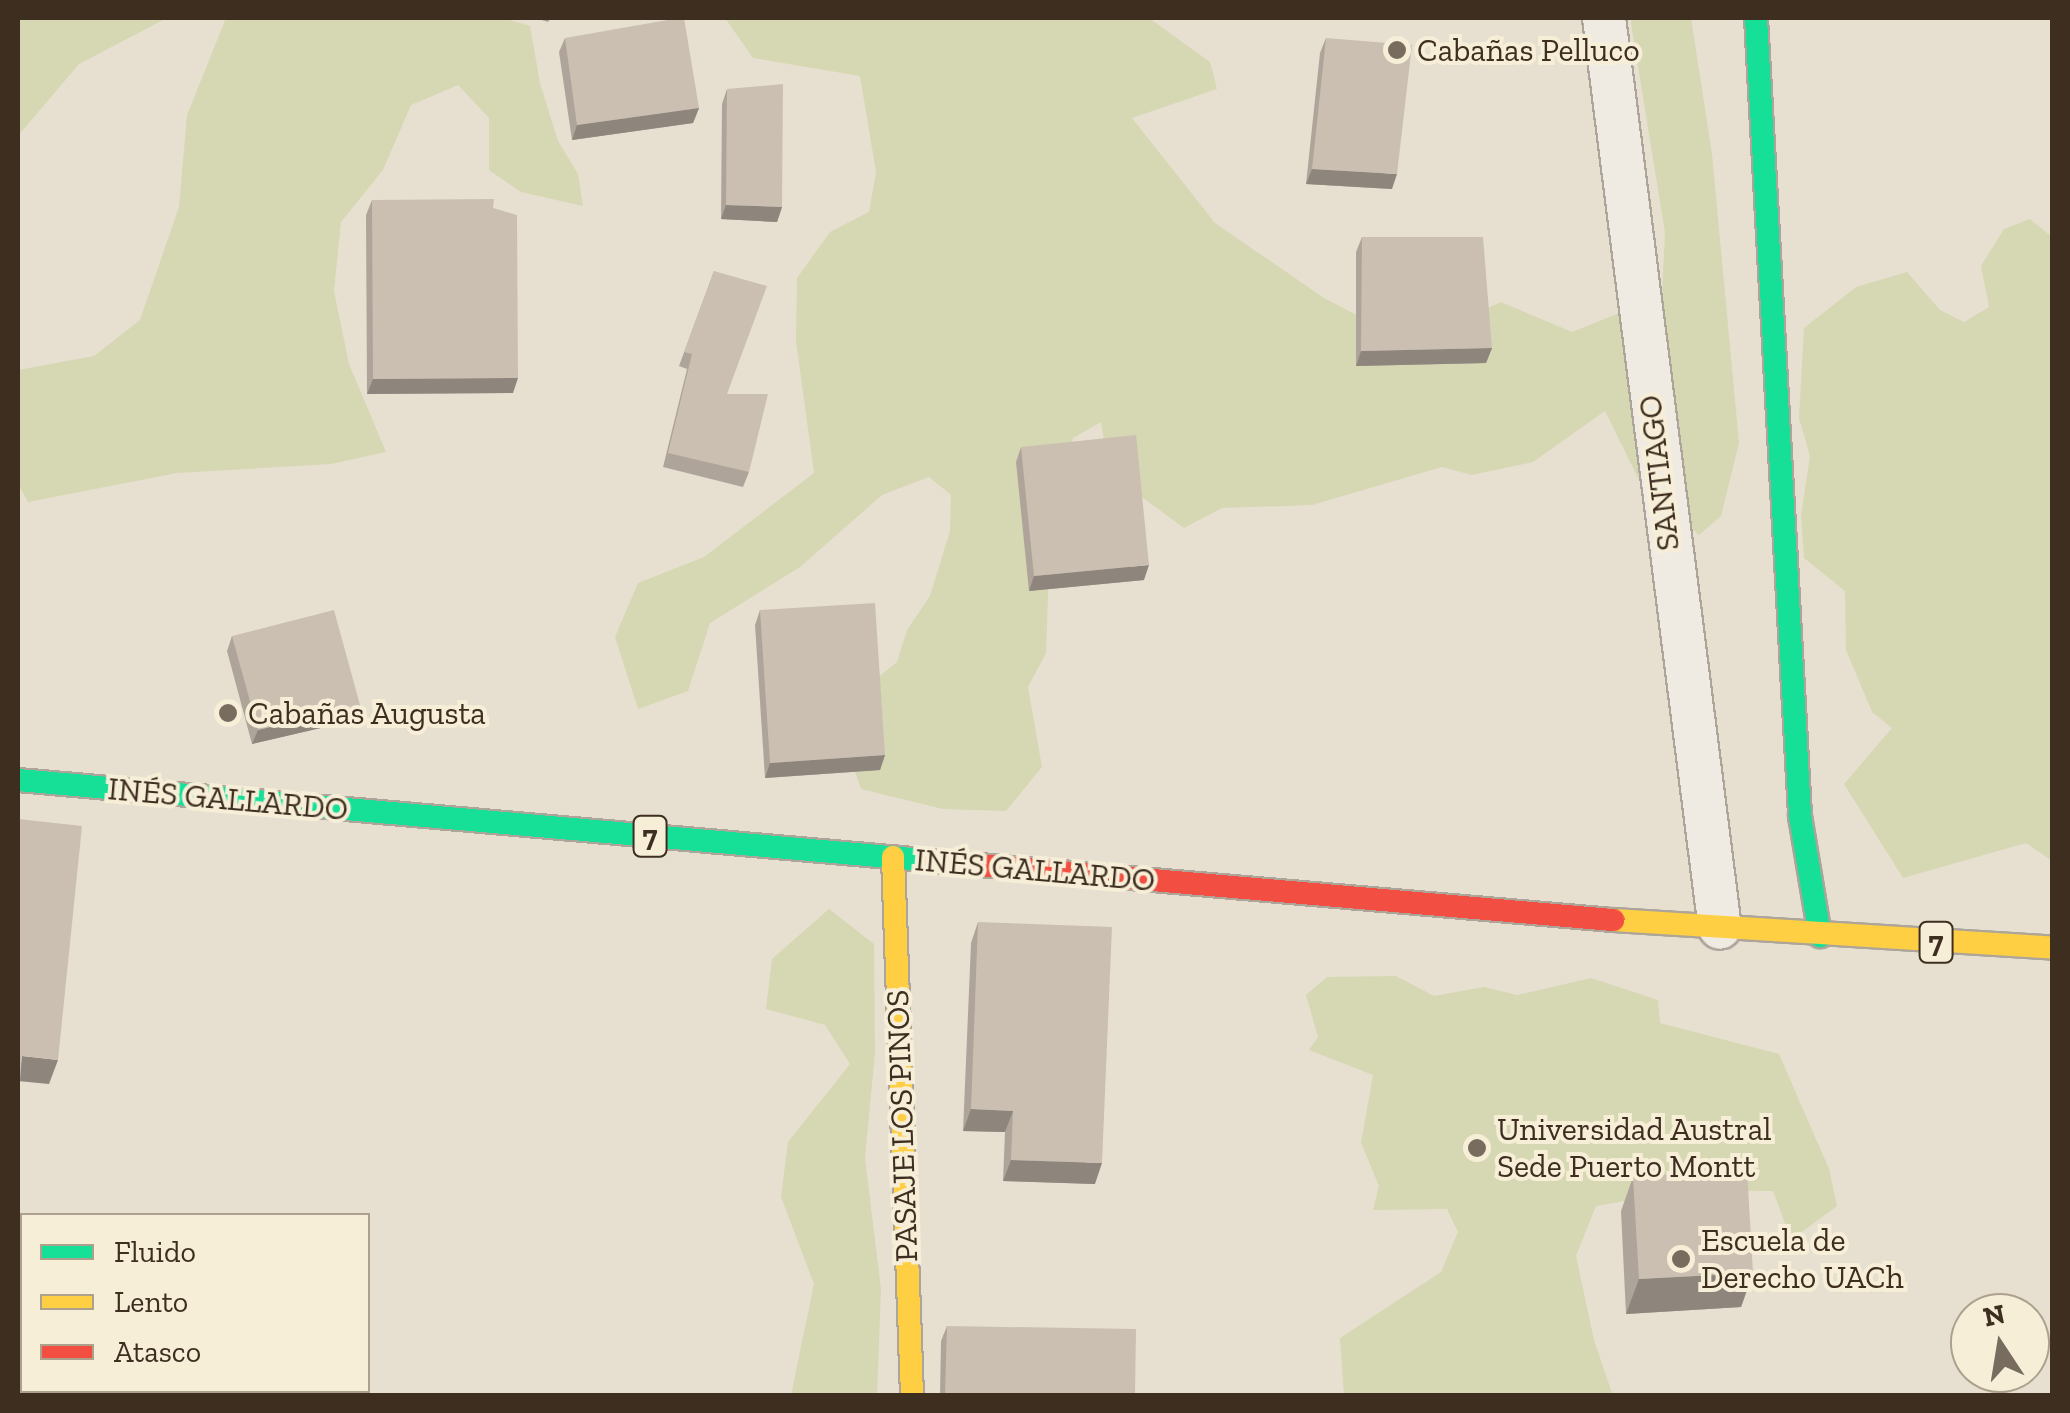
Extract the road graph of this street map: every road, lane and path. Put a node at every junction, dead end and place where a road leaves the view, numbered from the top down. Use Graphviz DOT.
graph roads {
  1 [pos="1604,18"];
  2 [pos="1756,18"];
  3 [pos="18,780"];
  4 [pos="893,857"];
  5 [pos="1720,928"];
  6 [pos="1820,936"];
  7 [pos="2052,948"];
  8 [pos="912,1396"];
  1 -- 5 [label="street, SANTIAGO"];
  2 -- 6 [label="main road"];
  3 -- 4 [label="main road, INÉS GALLARDO / 7"];
  4 -- 5 [label="main road, INÉS GALLARDO / 7"];
  4 -- 8 [label="main road, PASAJE LOS PINOS"];
  5 -- 6 [label="main road, INÉS GALLARDO / 7"];
  6 -- 7 [label="main road, INÉS GALLARDO / 7"];
}
